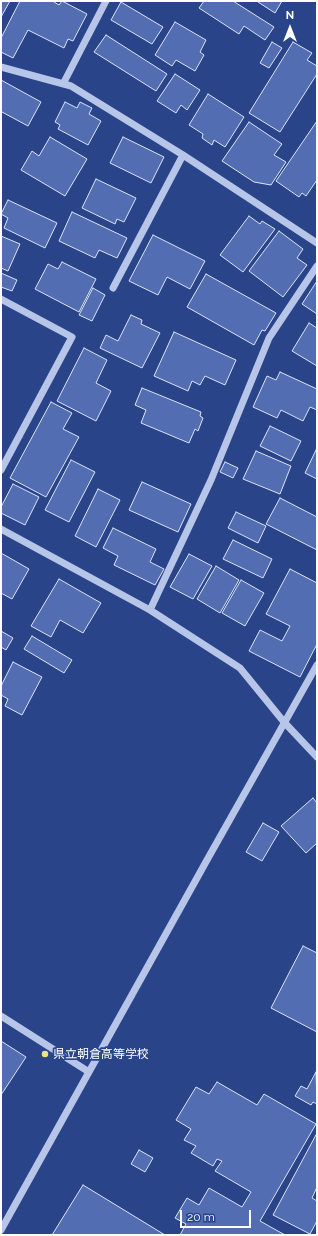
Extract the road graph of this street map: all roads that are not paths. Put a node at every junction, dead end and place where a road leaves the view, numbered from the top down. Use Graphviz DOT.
graph roads {
  1 [pos="106,1"];
  2 [pos="1,67"];
  3 [pos="63,84"];
  4 [pos="183,155"];
  5 [pos="317,243"];
  6 [pos="317,266"];
  7 [pos="112,288"];
  8 [pos="1,299"];
  9 [pos="1,470"];
  10 [pos="1,529"];
  11 [pos="150,610"];
  12 [pos="317,665"];
  13 [pos="284,722"];
  14 [pos="317,757"];
  15 [pos="1,1016"];
  16 [pos="89,1072"];
  17 [pos="1,1230"];
  1 -- 3 [label="street"];
  2 -- 3 [label="street"];
  3 -- 4 [label="street"];
  4 -- 5 [label="street"];
  4 -- 7 [label="street"];
  6 -- 11 [label="street"];
  8 -- 9 [label="street"];
  10 -- 11 [label="street"];
  11 -- 13 [label="street"];
  12 -- 13 [label="street"];
  13 -- 14 [label="street"];
  13 -- 16 [label="street"];
  15 -- 16 [label="street"];
  16 -- 17 [label="street"];
}
